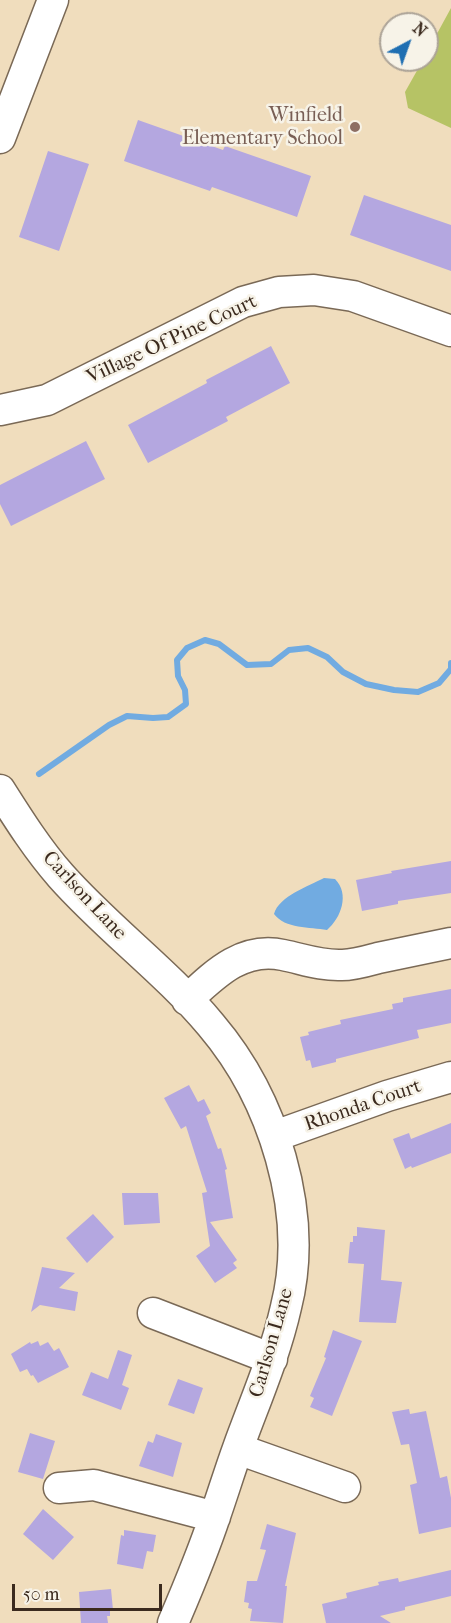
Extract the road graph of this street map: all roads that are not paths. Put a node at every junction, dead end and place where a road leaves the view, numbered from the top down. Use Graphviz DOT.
graph roads {
  1 [pos="53,0"];
  2 [pos="0,138"];
  3 [pos="451,331"];
  4 [pos="0,410"];
  5 [pos="0,790"];
  6 [pos="451,943"];
  7 [pos="187,1000"];
  8 [pos="451,1077"];
  9 [pos="275,1136"];
  10 [pos="153,1313"];
  11 [pos="272,1359"];
  12 [pos="238,1449"];
  13 [pos="345,1487"];
  14 [pos="58,1488"];
  15 [pos="215,1517"];
  16 [pos="173,1623"];
  1 -- 2 [label="street"];
  3 -- 4 [label="street, Village Of Pine Court"];
  5 -- 7 [label="street, Carlson Lane"];
  6 -- 7 [label="street"];
  7 -- 9 [label="street, Carlson Lane"];
  8 -- 9 [label="street, Rhonda Court"];
  9 -- 11 [label="street, Carlson Lane"];
  10 -- 11 [label="street"];
  11 -- 12 [label="street, Carlson Lane"];
  12 -- 13 [label="street"];
  12 -- 15 [label="street, Carlson Lane"];
  14 -- 15 [label="street"];
  15 -- 16 [label="street, Carlson Lane"];
}
